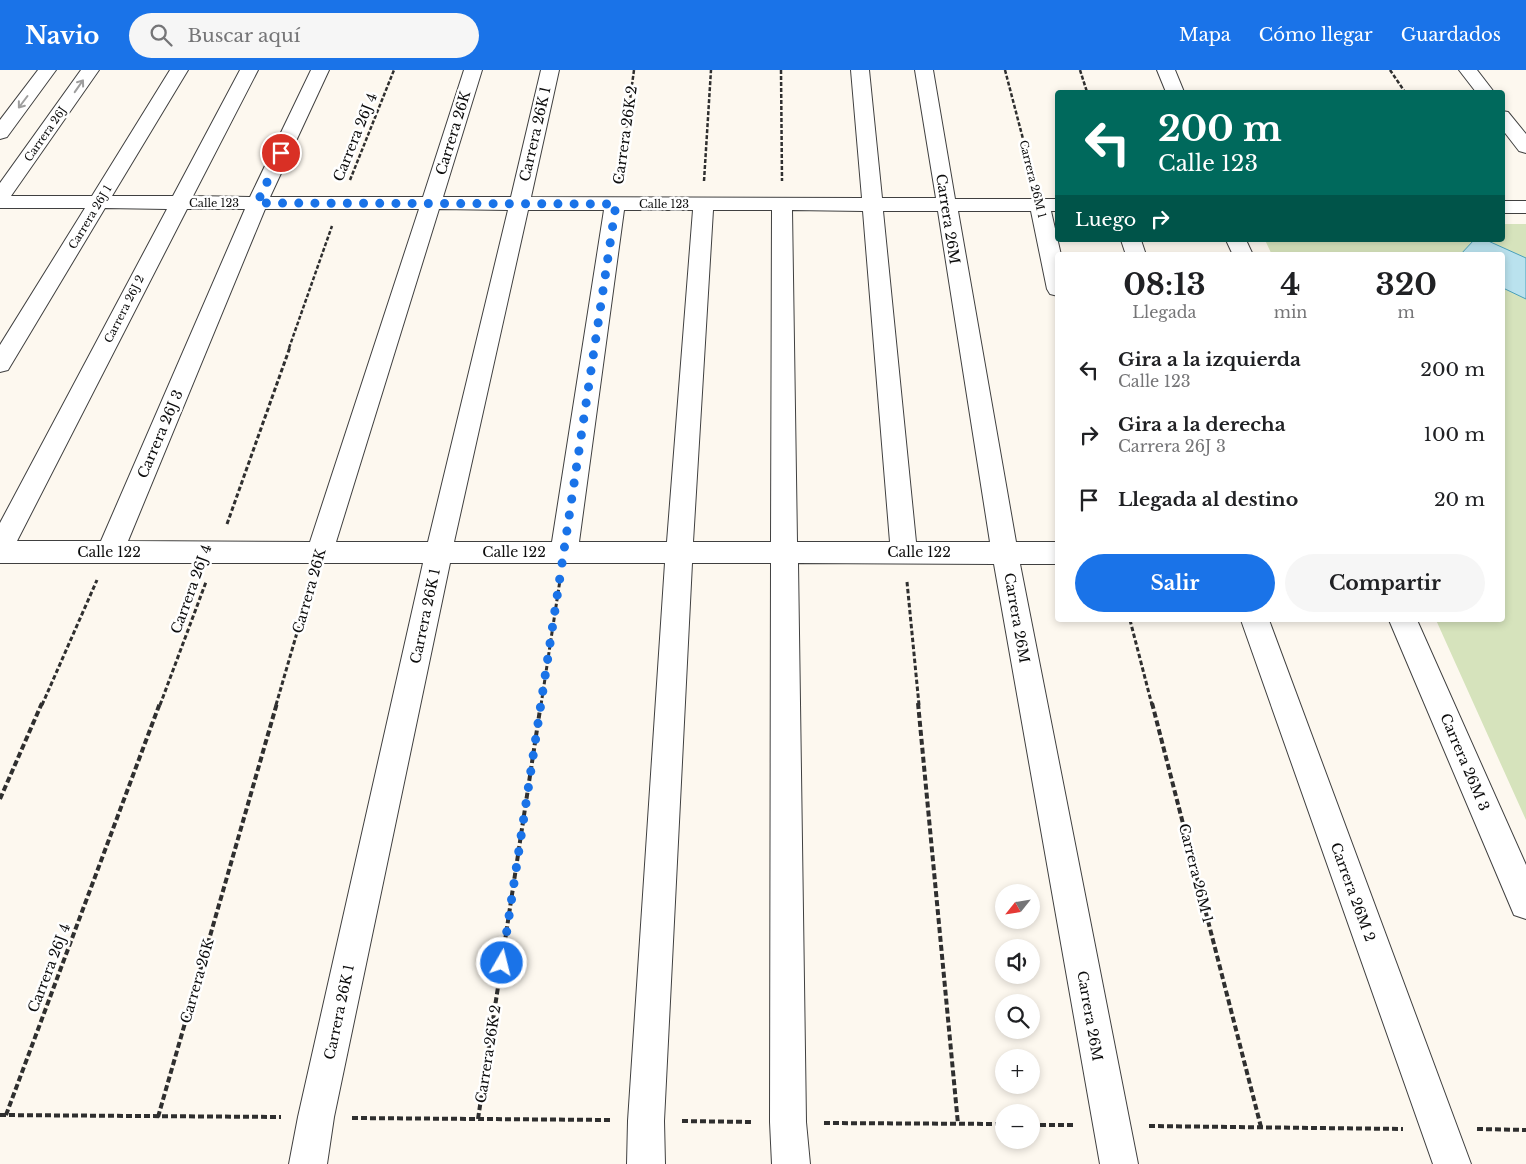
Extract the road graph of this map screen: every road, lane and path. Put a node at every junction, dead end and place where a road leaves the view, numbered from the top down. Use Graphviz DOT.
graph roads {
  1 [pos="47,70"];
  2 [pos="90,70"];
  3 [pos="179,70"];
  4 [pos="249,70"];
  5 [pos="320,70"];
  6 [pos="394,70"];
  7 [pos="473,70"];
  8 [pos="550,70"];
  9 [pos="634,70"];
  10 [pos="711,70"];
  11 [pos="781,70"];
  12 [pos="860,70"];
  13 [pos="924,70"];
  14 [pos="1004,70"];
  15 [pos="1080,70"];
  16 [pos="1166,70"];
  17 [pos="1390,70"];
  18 [pos="1468,70"];
  19 [pos="1086,90"];
  20 [pos="1174,90"];
  21 [pos="1404,90"];
  22 [pos="1483,90"];
  23 [pos="1505,120"];
  24 [pos="0,133"];
  25 [pos="1526,147"];
  26 [pos="21,169"];
  27 [pos="0,197"];
  28 [pos="0,202"];
  29 [pos="54,203"];
  30 [pos="99,203"];
  31 [pos="178,203"];
  32 [pos="257,203"];
  33 [pos="340,203"];
  34 [pos="431,204"];
  35 [pos="520,204"];
  36 [pos="616,204"];
  37 [pos="703,204"];
  38 [pos="782,204"];
  39 [pos="873,205"];
  40 [pos="946,205"];
  41 [pos="1049,205"];
  42 [pos="1505,207"];
  43 [pos="1526,207"];
  44 [pos="0,220"];
  45 [pos="1055,261"];
  46 [pos="0,364"];
  47 [pos="0,548"];
  48 [pos="0,552"];
  49 [pos="110,552"];
  50 [pos="217,552"];
  51 [pos="320,552"];
  52 [pos="439,552"];
  53 [pos="564,552"];
  54 [pos="679,552"];
  55 [pos="783,552"];
  56 [pos="904,552"];
  57 [pos="1004,552"];
  58 [pos="1055,553"];
  59 [pos="1131,622"];
  60 [pos="1257,622"];
  61 [pos="1404,622"];
  62 [pos="0,799"];
  63 [pos="1526,903"];
  64 [pos="0,1115"];
  65 [pos="6,1115"];
  66 [pos="158,1117"];
  67 [pos="316,1117"];
  68 [pos="478,1119"];
  69 [pos="646,1120"];
  70 [pos="788,1122"];
  71 [pos="958,1124"];
  72 [pos="995,1124"];
  73 [pos="1040,1125"];
  74 [pos="1110,1126"];
  75 [pos="1261,1127"];
  76 [pos="1438,1129"];
  77 [pos="1526,1130"];
  78 [pos="308,1164"];
  79 [pos="646,1164"];
  80 [pos="791,1164"];
  81 [pos="1119,1164"];
  82 [pos="1452,1164"];
  1 -- 24 [label="street, one-way"];
  26 -- 2 [label="street, Carrera 26J, one-way"];
  3 -- 30 [label="street, Carrera 26J 1"];
  4 -- 31 [label="street, Carrera 26J 2"];
  5 -- 32 [label="street, Carrera 26J 3"];
  6 -- 33 [label="path, Carrera 26J 4"];
  7 -- 34 [label="street, Carrera 26K"];
  8 -- 35 [label="street, Carrera 26K 1"];
  9 -- 36 [label="path, Carrera 26K 2"];
  10 -- 37 [label="path"];
  11 -- 38 [label="path"];
  12 -- 39 [label="street"];
  13 -- 40 [label="street, Carrera 26M"];
  14 -- 41 [label="path, Carrera 26M 1"];
  15 -- 19 [label="path"];
  16 -- 20 [label="street"];
  17 -- 21 [label="path"];
  18 -- 22 [label="street"];
  23 -- 25 [label="street"];
  26 -- 27 [label="street, Carrera 26J"];
  26 -- 29 [label="street"];
  28 -- 29 [label="street, Calle 123"];
  29 -- 30 [label="street, Calle 123"];
  29 -- 44 [label="street"];
  30 -- 31 [label="street, Calle 123"];
  30 -- 46 [label="street, Carrera 26J 1"];
  31 -- 32 [label="street, Calle 123"];
  31 -- 47 [label="street, Carrera 26J 2"];
  32 -- 33 [label="street, Calle 123"];
  32 -- 49 [label="street, Carrera 26J 3"];
  33 -- 34 [label="street, Calle 123"];
  33 -- 50 [label="path, Carrera 26J 4"];
  34 -- 35 [label="street, Calle 123"];
  34 -- 51 [label="street, Carrera 26K"];
  35 -- 36 [label="street, Calle 123"];
  35 -- 52 [label="street, Carrera 26K 1"];
  36 -- 37 [label="street, Calle 123"];
  36 -- 53 [label="street, Carrera 26K 2"];
  37 -- 38 [label="street, Calle 123"];
  37 -- 54 [label="street"];
  38 -- 39 [label="street, Calle 123"];
  38 -- 55 [label="street"];
  39 -- 40 [label="street, Calle 123"];
  39 -- 56 [label="street"];
  40 -- 41 [label="street, Calle 123"];
  40 -- 57 [label="street, Carrera 26M"];
  41 -- 45 [label="street, Carrera 26M 1"];
  42 -- 43 [label="street"];
  48 -- 49 [label="street, Calle 122"];
  49 -- 50 [label="street, Calle 122"];
  49 -- 62 [label="path"];
  50 -- 51 [label="street, Calle 122"];
  50 -- 65 [label="path, Carrera 26J 4"];
  51 -- 52 [label="street, Calle 122"];
  51 -- 66 [label="path, Carrera 26K"];
  52 -- 53 [label="street, Calle 122"];
  52 -- 67 [label="street, Carrera 26K 1"];
  53 -- 54 [label="street, Calle 122"];
  53 -- 68 [label="path, Carrera 26K 2"];
  54 -- 55 [label="street, Calle 122"];
  54 -- 69 [label="street"];
  55 -- 56 [label="street, Calle 122"];
  55 -- 70 [label="street"];
  56 -- 57 [label="street, Calle 122"];
  56 -- 71 [label="path"];
  57 -- 58 [label="street, Calle 122"];
  57 -- 74 [label="street, Carrera 26M"];
  59 -- 75 [label="path, Carrera 26M 1"];
  60 -- 76 [label="street, Carrera 26M 2"];
  61 -- 63 [label="street, Carrera 26M 3"];
  64 -- 65 [label="path"];
  65 -- 66 [label="path"];
  66 -- 67 [label="path"];
  67 -- 68 [label="path"];
  67 -- 78 [label="street, Carrera 26K 1"];
  68 -- 69 [label="path"];
  69 -- 70 [label="path"];
  69 -- 79 [label="street"];
  70 -- 71 [label="path"];
  70 -- 80 [label="street"];
  71 -- 72 [label="path"];
  73 -- 74 [label="path"];
  74 -- 75 [label="path"];
  74 -- 81 [label="street, Carrera 26M"];
  75 -- 76 [label="path"];
  76 -- 77 [label="path"];
  76 -- 82 [label="street, Carrera 26M 2"];
}
